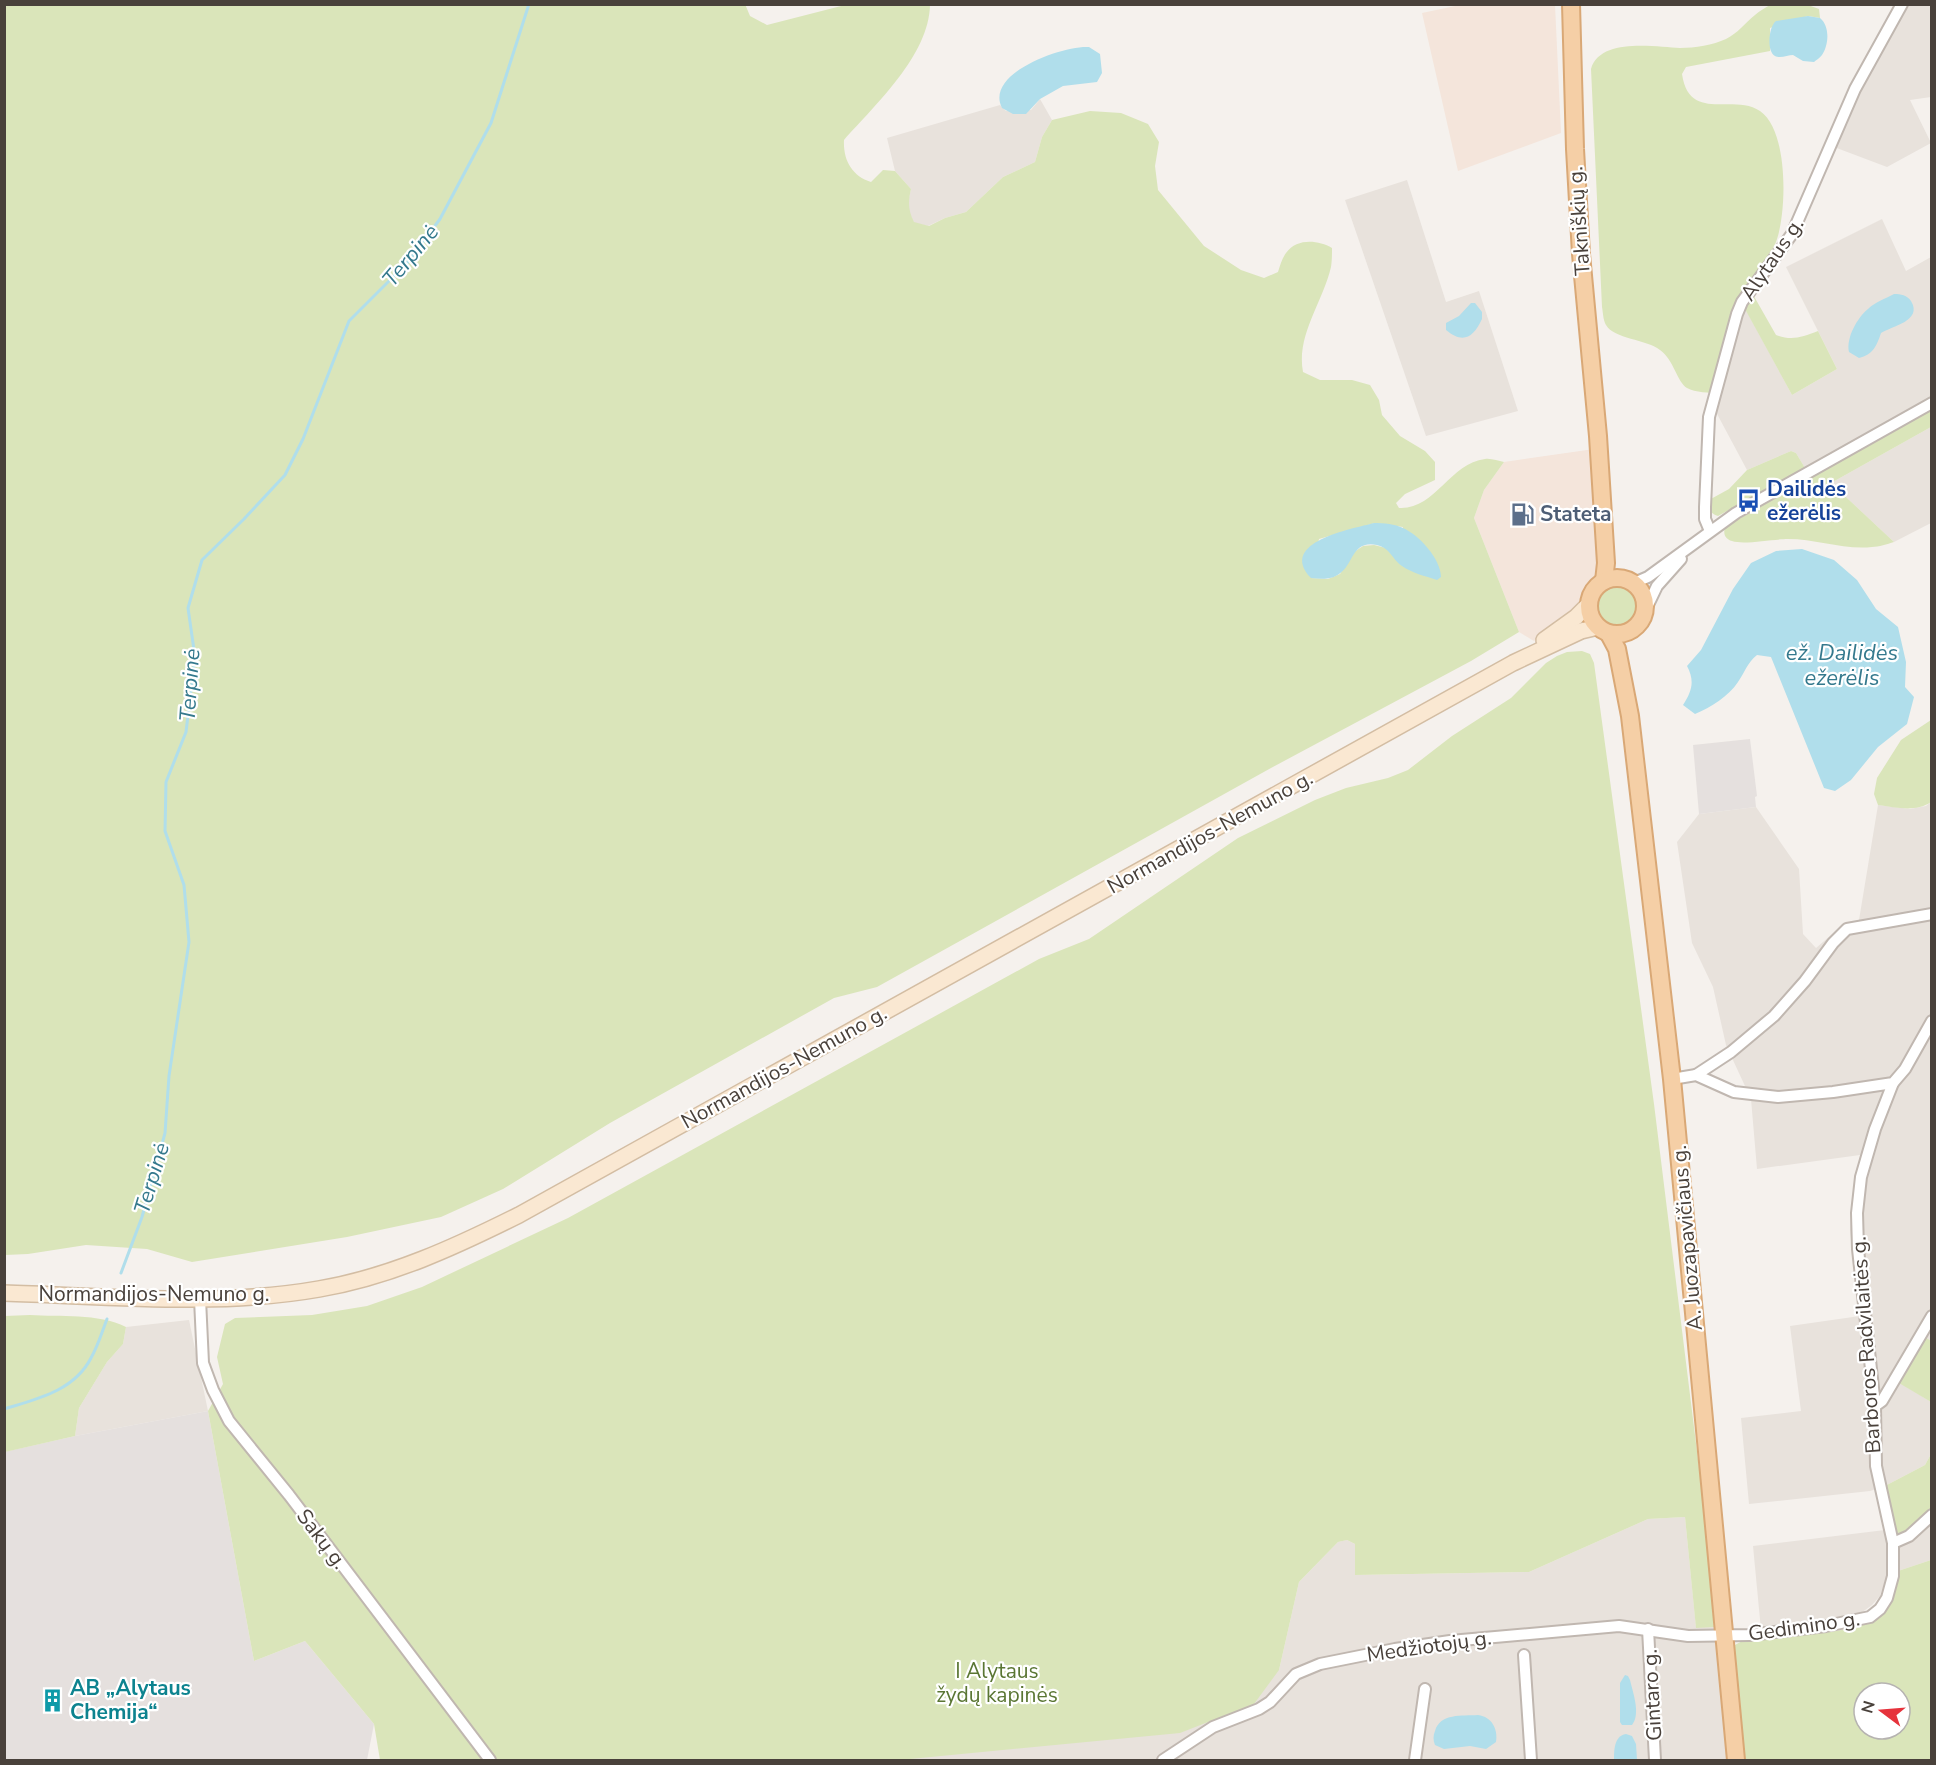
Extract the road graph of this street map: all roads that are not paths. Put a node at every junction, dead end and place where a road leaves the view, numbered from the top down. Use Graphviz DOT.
graph roads {
  1 [pos="1571,4"];
  2 [pos="1902,4"];
  3 [pos="1932,403"];
  4 [pos="1598,436"];
  5 [pos="1710,531"];
  6 [pos="1695,543"];
  7 [pos="1604,581"];
  8 [pos="1630,581"];
  9 [pos="1588,604"];
  10 [pos="1646,609"];
  11 [pos="1603,631"];
  12 [pos="1630,632"];
  13 [pos="1513,663"];
  14 [pos="1630,716"];
  15 [pos="1932,914"];
  16 [pos="1932,1021"];
  17 [pos="1696,1076"];
  18 [pos="1672,1079"];
  19 [pos="1893,1083"];
  20 [pos="4,1293"];
  21 [pos="201,1299"];
  22 [pos="1932,1316"];
  23 [pos="1875,1406"];
  24 [pos="1932,1515"];
  25 [pos="1893,1543"];
  26 [pos="1880,1609"];
  27 [pos="1648,1629"];
  28 [pos="1725,1636"];
  29 [pos="1524,1655"];
  30 [pos="1425,1689"];
  31 [pos="490,1761"];
  32 [pos="1162,1761"];
  33 [pos="1415,1761"];
  34 [pos="1531,1761"];
  35 [pos="1656,1761"];
  36 [pos="1736,1761"];
  1 -- 4 [label="main road, Takniškių g."];
  2 -- 5 [label="street, Alytaus g."];
  3 -- 5 [label="street"];
  4 -- 7 [label="main road"];
  4 -- 8 [label="main road"];
  5 -- 6 [label="street"];
  6 -- 8 [label="street"];
  6 -- 10 [label="street"];
  7 -- 8 [label="main road"];
  7 -- 9 [label="main road"];
  8 -- 10 [label="main road"];
  9 -- 11 [label="main road"];
  9 -- 13 [label="main road, Normandijos-Nemuno g."];
  10 -- 12 [label="main road"];
  11 -- 12 [label="main road"];
  11 -- 13 [label="main road, Normandijos-Nemuno g."];
  11 -- 14 [label="main road, A. Juozapavičiaus g."];
  12 -- 14 [label="main road, A. Juozapavičiaus g."];
  13 -- 21 [label="main road, Normandijos-Nemuno g."];
  14 -- 18 [label="main road, A. Juozapavičiaus g."];
  15 -- 17 [label="street"];
  16 -- 19 [label="street, Barboros Radvilaitės g."];
  17 -- 18 [label="street"];
  17 -- 19 [label="street"];
  18 -- 28 [label="main road, A. Juozapavičiaus g."];
  19 -- 23 [label="street, Barboros Radvilaitės g."];
  20 -- 21 [label="main road, Normandijos-Nemuno g."];
  21 -- 31 [label="street, Sakų g."];
  22 -- 23 [label="street"];
  23 -- 25 [label="street, Barboros Radvilaitės g."];
  24 -- 25 [label="street"];
  25 -- 26 [label="street, Barboros Radvilaitės g."];
  26 -- 28 [label="street, Gedimino g."];
  27 -- 28 [label="street, Medžiotojų g."];
  27 -- 32 [label="street, Medžiotojų g."];
  27 -- 35 [label="street, Gintaro g."];
  28 -- 36 [label="main road, A. Juozapavičiaus g."];
  29 -- 34 [label="street"];
  30 -- 33 [label="street"];
}
